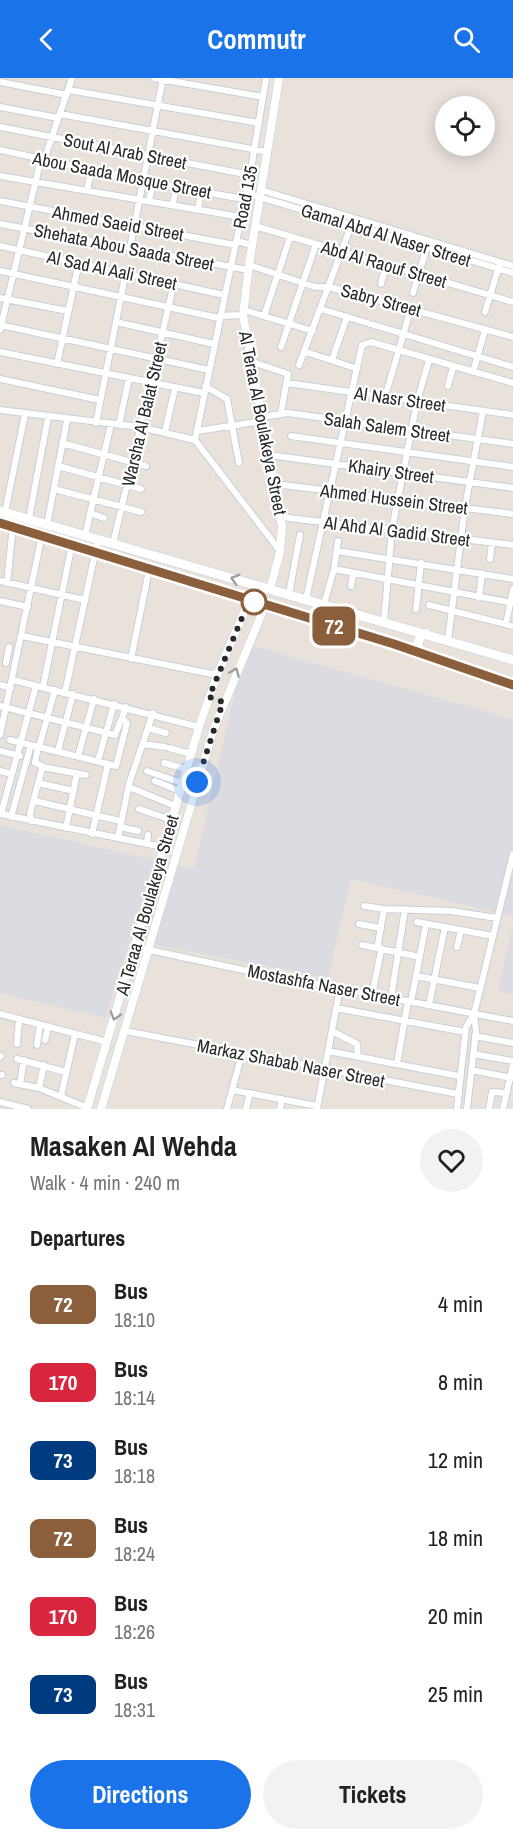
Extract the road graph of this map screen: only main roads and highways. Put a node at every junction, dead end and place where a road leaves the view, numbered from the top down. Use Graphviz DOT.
graph roads {
  1 [pos="2,511"];
  2 [pos="0,523"];
  3 [pos="384,621"];
  4 [pos="426,633"];
  5 [pos="384,641"];
  6 [pos="423,654"];
  7 [pos="513,660"];
  8 [pos="513,685"];
  3 -- 1 [label="main road, one-way"];
  2 -- 5 [label="main road"];
  3 -- 4 [label="main road"];
  3 -- 5 [label="main road"];
  4 -- 6 [label="main road"];
  4 -- 7 [label="main road"];
  5 -- 6 [label="main road"];
  6 -- 8 [label="main road"];
}
